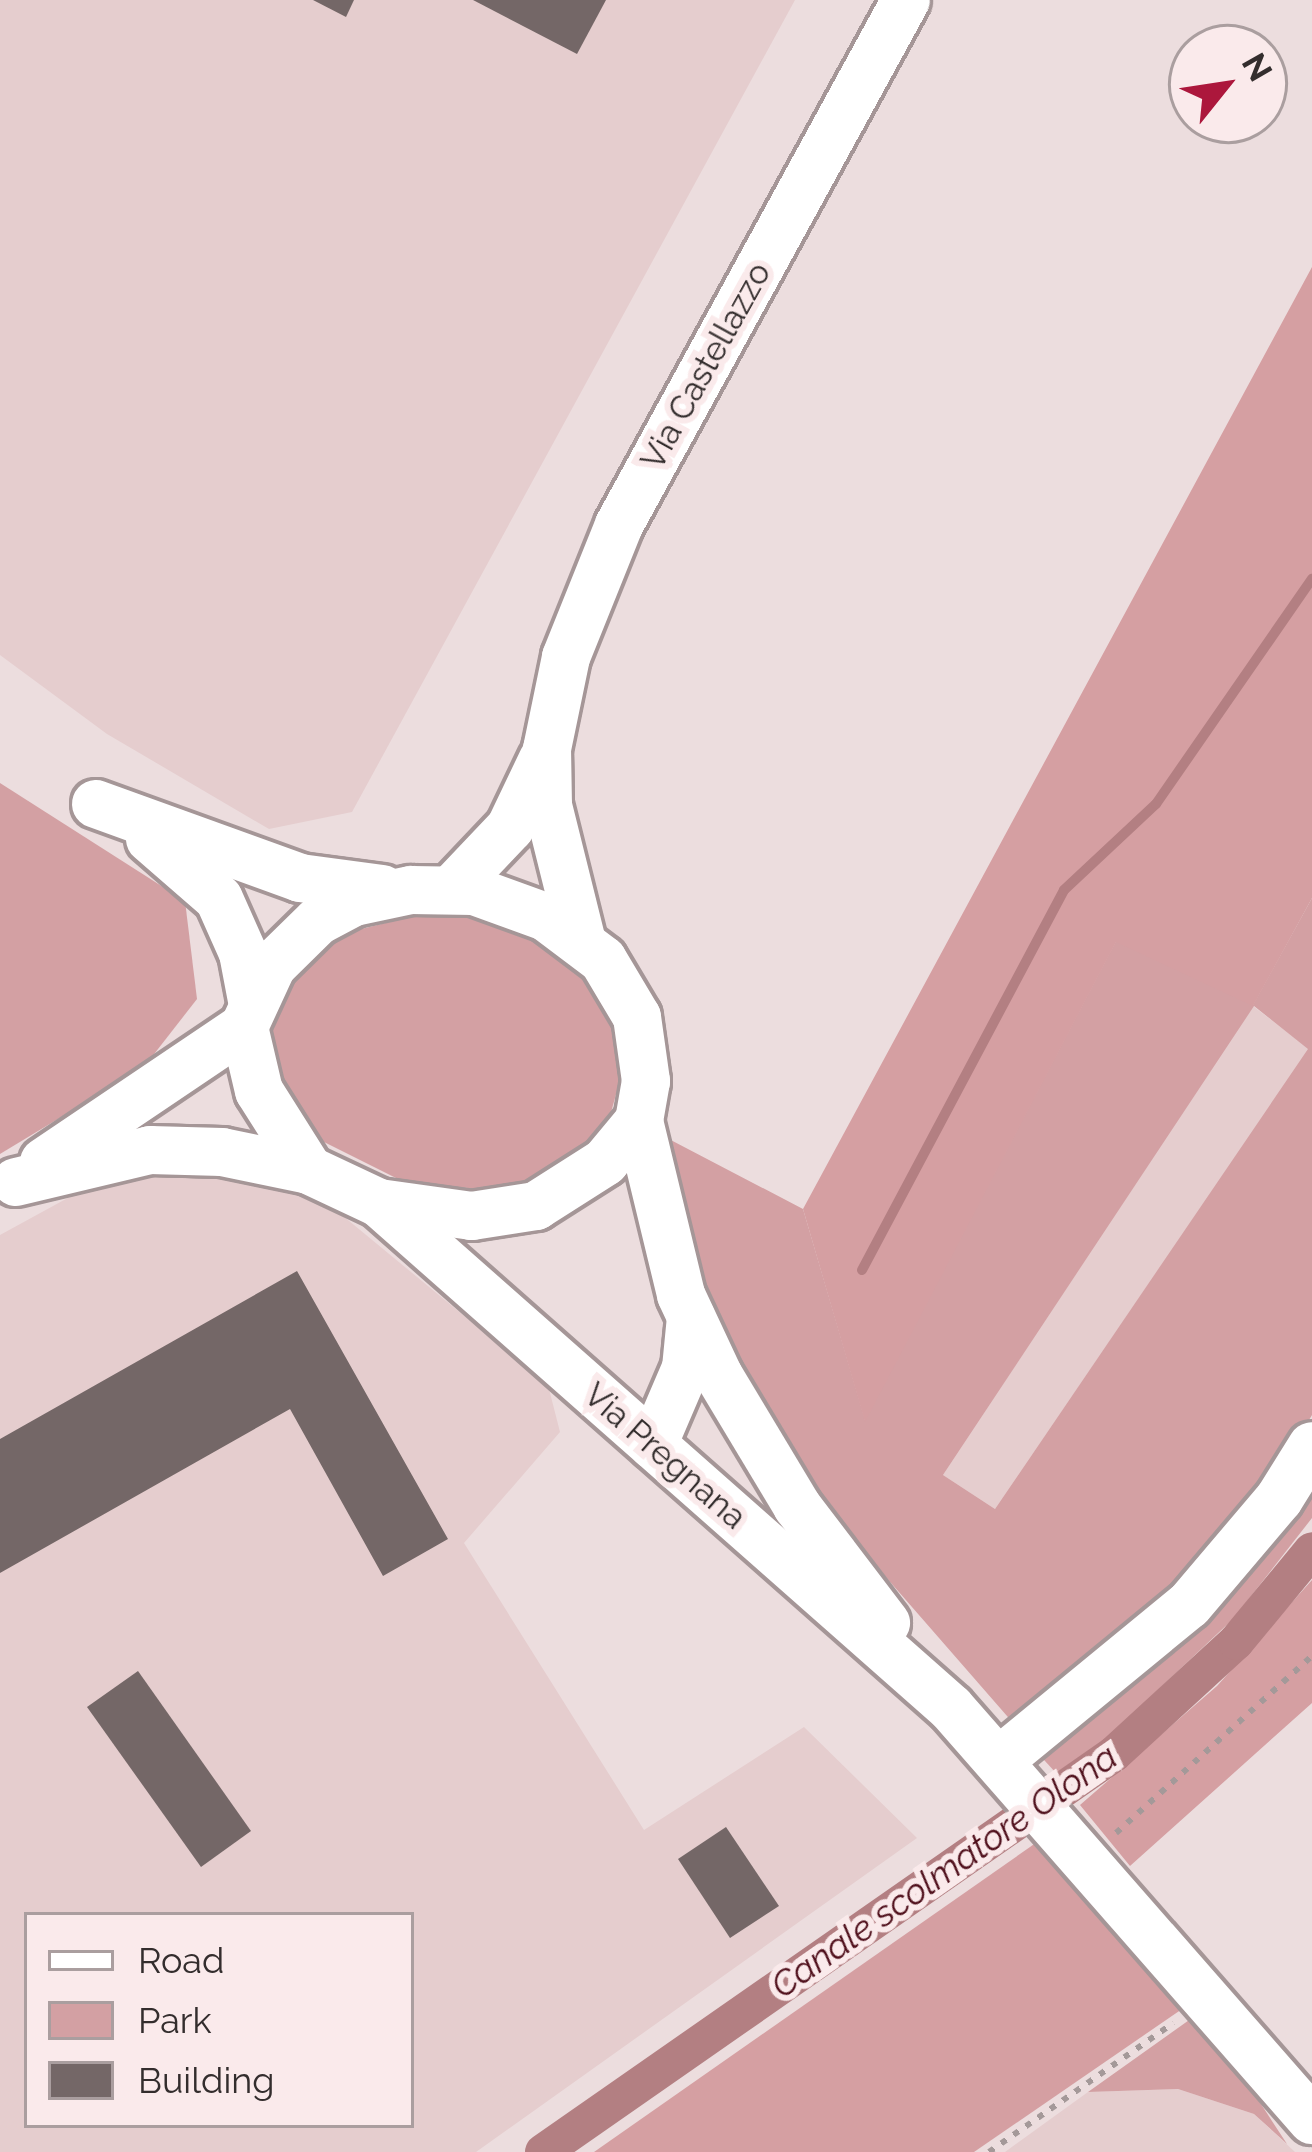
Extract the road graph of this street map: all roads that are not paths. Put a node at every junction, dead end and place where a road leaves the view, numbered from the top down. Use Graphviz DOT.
graph roads {
  1 [pos="907,0"];
  2 [pos="547,749"];
  3 [pos="432,889"];
  4 [pos="582,942"];
  5 [pos="248,1014"];
  6 [pos="639,1121"];
  7 [pos="310,1170"];
  8 [pos="8,1187"];
  9 [pos="379,1203"];
  10 [pos="691,1317"];
  11 [pos="653,1445"];
  12 [pos="1312,1446"];
  13 [pos="951,1708"];
  14 [pos="1006,1767"];
  15 [pos="1312,2120"];
  1 -- 2 [label="street, Via Castellazzo"];
  2 -- 3 [label="street, Via Castellazzo"];
  2 -- 4 [label="street, Via Castellazzo"];
  3 -- 4 [label="street"];
  3 -- 5 [label="street"];
  3 -- 5 [label="street"];
  4 -- 6 [label="street"];
  5 -- 7 [label="street"];
  5 -- 8 [label="street"];
  6 -- 9 [label="street"];
  6 -- 10 [label="street, Via Pregnana"];
  7 -- 8 [label="street"];
  7 -- 9 [label="street"];
  9 -- 11 [label="street, Via Pregnana"];
  10 -- 11 [label="street"];
  10 -- 13 [label="street, Via Pregnana"];
  11 -- 13 [label="street, Via Pregnana"];
  12 -- 14 [label="street"];
  13 -- 14 [label="street, Via Pregnana"];
  14 -- 15 [label="street, Via Pregnana"];
}
